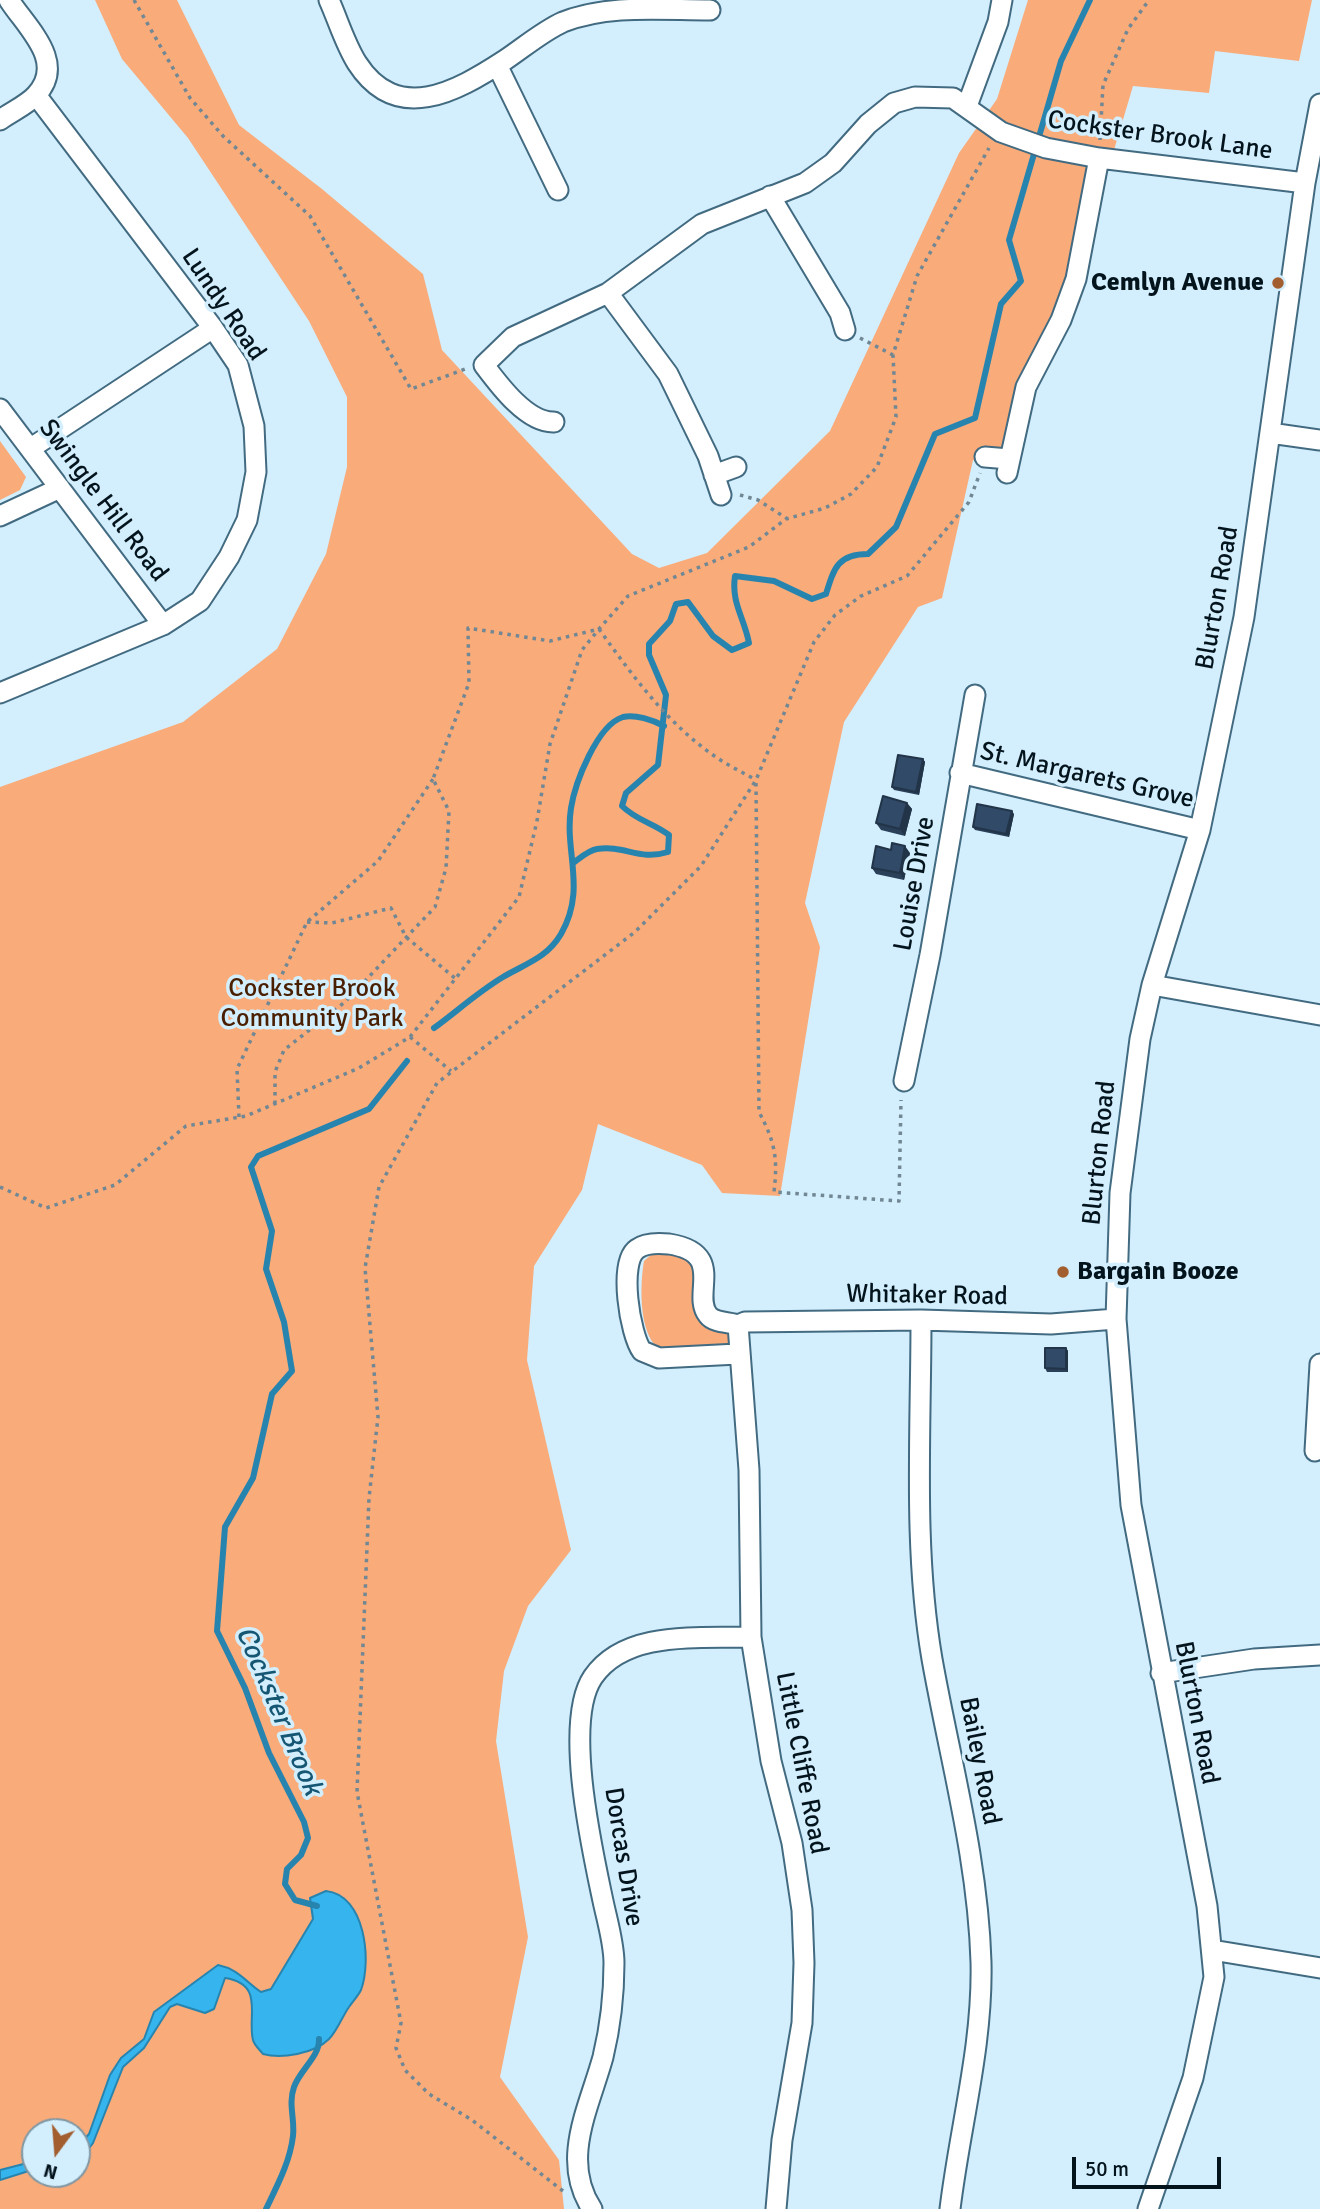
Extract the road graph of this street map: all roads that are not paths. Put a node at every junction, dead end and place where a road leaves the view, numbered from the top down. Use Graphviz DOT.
graph roads {
  1 [pos="9,0"];
  2 [pos="329,0"];
  3 [pos="1002,0"];
  4 [pos="710,10"];
  5 [pos="497,65"];
  6 [pos="36,95"];
  7 [pos="1320,104"];
  8 [pos="967,106"];
  9 [pos="0,120"];
  10 [pos="1099,158"];
  11 [pos="1305,183"];
  12 [pos="558,190"];
  13 [pos="770,196"];
  14 [pos="608,293"];
  15 [pos="847,317"];
  16 [pos="213,328"];
  17 [pos="0,409"];
  18 [pos="554,422"];
  19 [pos="1270,433"];
  20 [pos="1320,440"];
  21 [pos="31,448"];
  22 [pos="985,457"];
  23 [pos="736,467"];
  24 [pos="714,475"];
  25 [pos="60,488"];
  26 [pos="721,495"];
  27 [pos="0,516"];
  28 [pos="163,625"];
  29 [pos="0,693"];
  30 [pos="975,695"];
  31 [pos="960,773"];
  32 [pos="1200,830"];
  33 [pos="1152,985"];
  34 [pos="1320,1015"];
  35 [pos="904,1081"];
  36 [pos="1116,1319"];
  37 [pos="921,1320"];
  38 [pos="738,1325"];
  39 [pos="738,1354"];
  40 [pos="1320,1364"];
  41 [pos="1315,1451"];
  42 [pos="751,1637"];
  43 [pos="1320,1655"];
  44 [pos="1161,1673"];
  45 [pos="1212,1950"];
  46 [pos="1320,1968"];
  47 [pos="592,2209"];
  48 [pos="776,2209"];
  49 [pos="950,2209"];
  50 [pos="1148,2209"];
  1 -- 6 [label="street"];
  2 -- 5 [label="street"];
  3 -- 8 [label="street"];
  4 -- 5 [label="street"];
  5 -- 12 [label="street"];
  6 -- 9 [label="street"];
  6 -- 16 [label="street, Lundy Road"];
  7 -- 11 [label="street, Blurton Road"];
  8 -- 10 [label="street, Cockster Brook Lane"];
  8 -- 13 [label="street, Cockster Brook Lane"];
  10 -- 11 [label="street, Cockster Brook Lane"];
  10 -- 22 [label="street"];
  11 -- 19 [label="street, Blurton Road"];
  13 -- 14 [label="street, Cockster Brook Lane"];
  13 -- 15 [label="street"];
  14 -- 18 [label="street, Cockster Brook Lane"];
  14 -- 24 [label="street"];
  16 -- 21 [label="street"];
  16 -- 28 [label="street, Lundy Road"];
  17 -- 21 [label="street, Swingle Hill Road"];
  19 -- 20 [label="street"];
  19 -- 32 [label="street, Blurton Road"];
  21 -- 25 [label="street, Swingle Hill Road"];
  23 -- 24 [label="street"];
  24 -- 26 [label="street"];
  25 -- 27 [label="street"];
  25 -- 28 [label="street, Swingle Hill Road"];
  28 -- 29 [label="street, Lundy Road"];
  30 -- 31 [label="street, Louise Drive"];
  31 -- 32 [label="street, St. Margarets Grove"];
  31 -- 35 [label="street, Louise Drive"];
  32 -- 33 [label="street, Blurton Road"];
  33 -- 34 [label="street"];
  33 -- 36 [label="street, Blurton Road"];
  36 -- 37 [label="street, Whitaker Road"];
  36 -- 44 [label="street, Blurton Road"];
  37 -- 38 [label="street, Whitaker Road"];
  37 -- 49 [label="street, Bailey Road"];
  38 -- 39 [label="street, Little Cliffe Road"];
  38 -- 39 [label="street"];
  39 -- 42 [label="street, Little Cliffe Road"];
  40 -- 41 [label="street"];
  42 -- 47 [label="street, Dorcas Drive"];
  42 -- 48 [label="street, Little Cliffe Road"];
  43 -- 44 [label="street"];
  44 -- 45 [label="street, Blurton Road"];
  45 -- 46 [label="street"];
  45 -- 50 [label="street, Blurton Road"];
}
